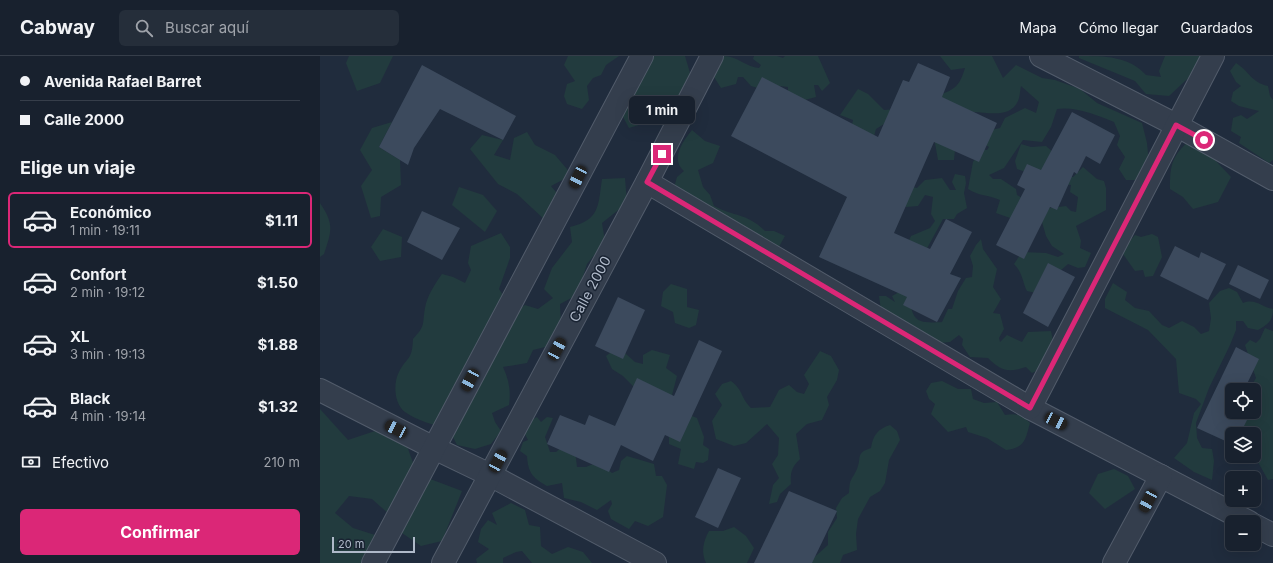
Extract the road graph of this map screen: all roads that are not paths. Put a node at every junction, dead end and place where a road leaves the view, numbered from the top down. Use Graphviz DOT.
graph roads {
  1 [pos="642,56"];
  2 [pos="712,56"];
  3 [pos="1041,56"];
  4 [pos="1213,56"];
  5 [pos="1176,125"];
  6 [pos="1273,179"];
  7 [pos="647,182"];
  8 [pos="320,390"];
  9 [pos="1030,408"];
  10 [pos="434,448"];
  11 [pos="490,475"];
  12 [pos="1162,476"];
  13 [pos="1236,515"];
  14 [pos="1261,529"];
  15 [pos="1273,535"];
  16 [pos="373,563"];
  17 [pos="443,563"];
  18 [pos="655,563"];
  19 [pos="1114,563"];
  1 -- 10 [label="street"];
  2 -- 7 [label="street, Calle 2000"];
  3 -- 5 [label="street"];
  4 -- 5 [label="street"];
  5 -- 6 [label="street"];
  5 -- 9 [label="street"];
  7 -- 9 [label="street"];
  7 -- 11 [label="street, Calle 2000"];
  8 -- 10 [label="street"];
  9 -- 12 [label="street"];
  10 -- 11 [label="street"];
  10 -- 16 [label="street"];
  11 -- 17 [label="street, Calle 2000"];
  11 -- 18 [label="street"];
  12 -- 13 [label="street"];
  12 -- 19 [label="street"];
  14 -- 15 [label="street"];
}
